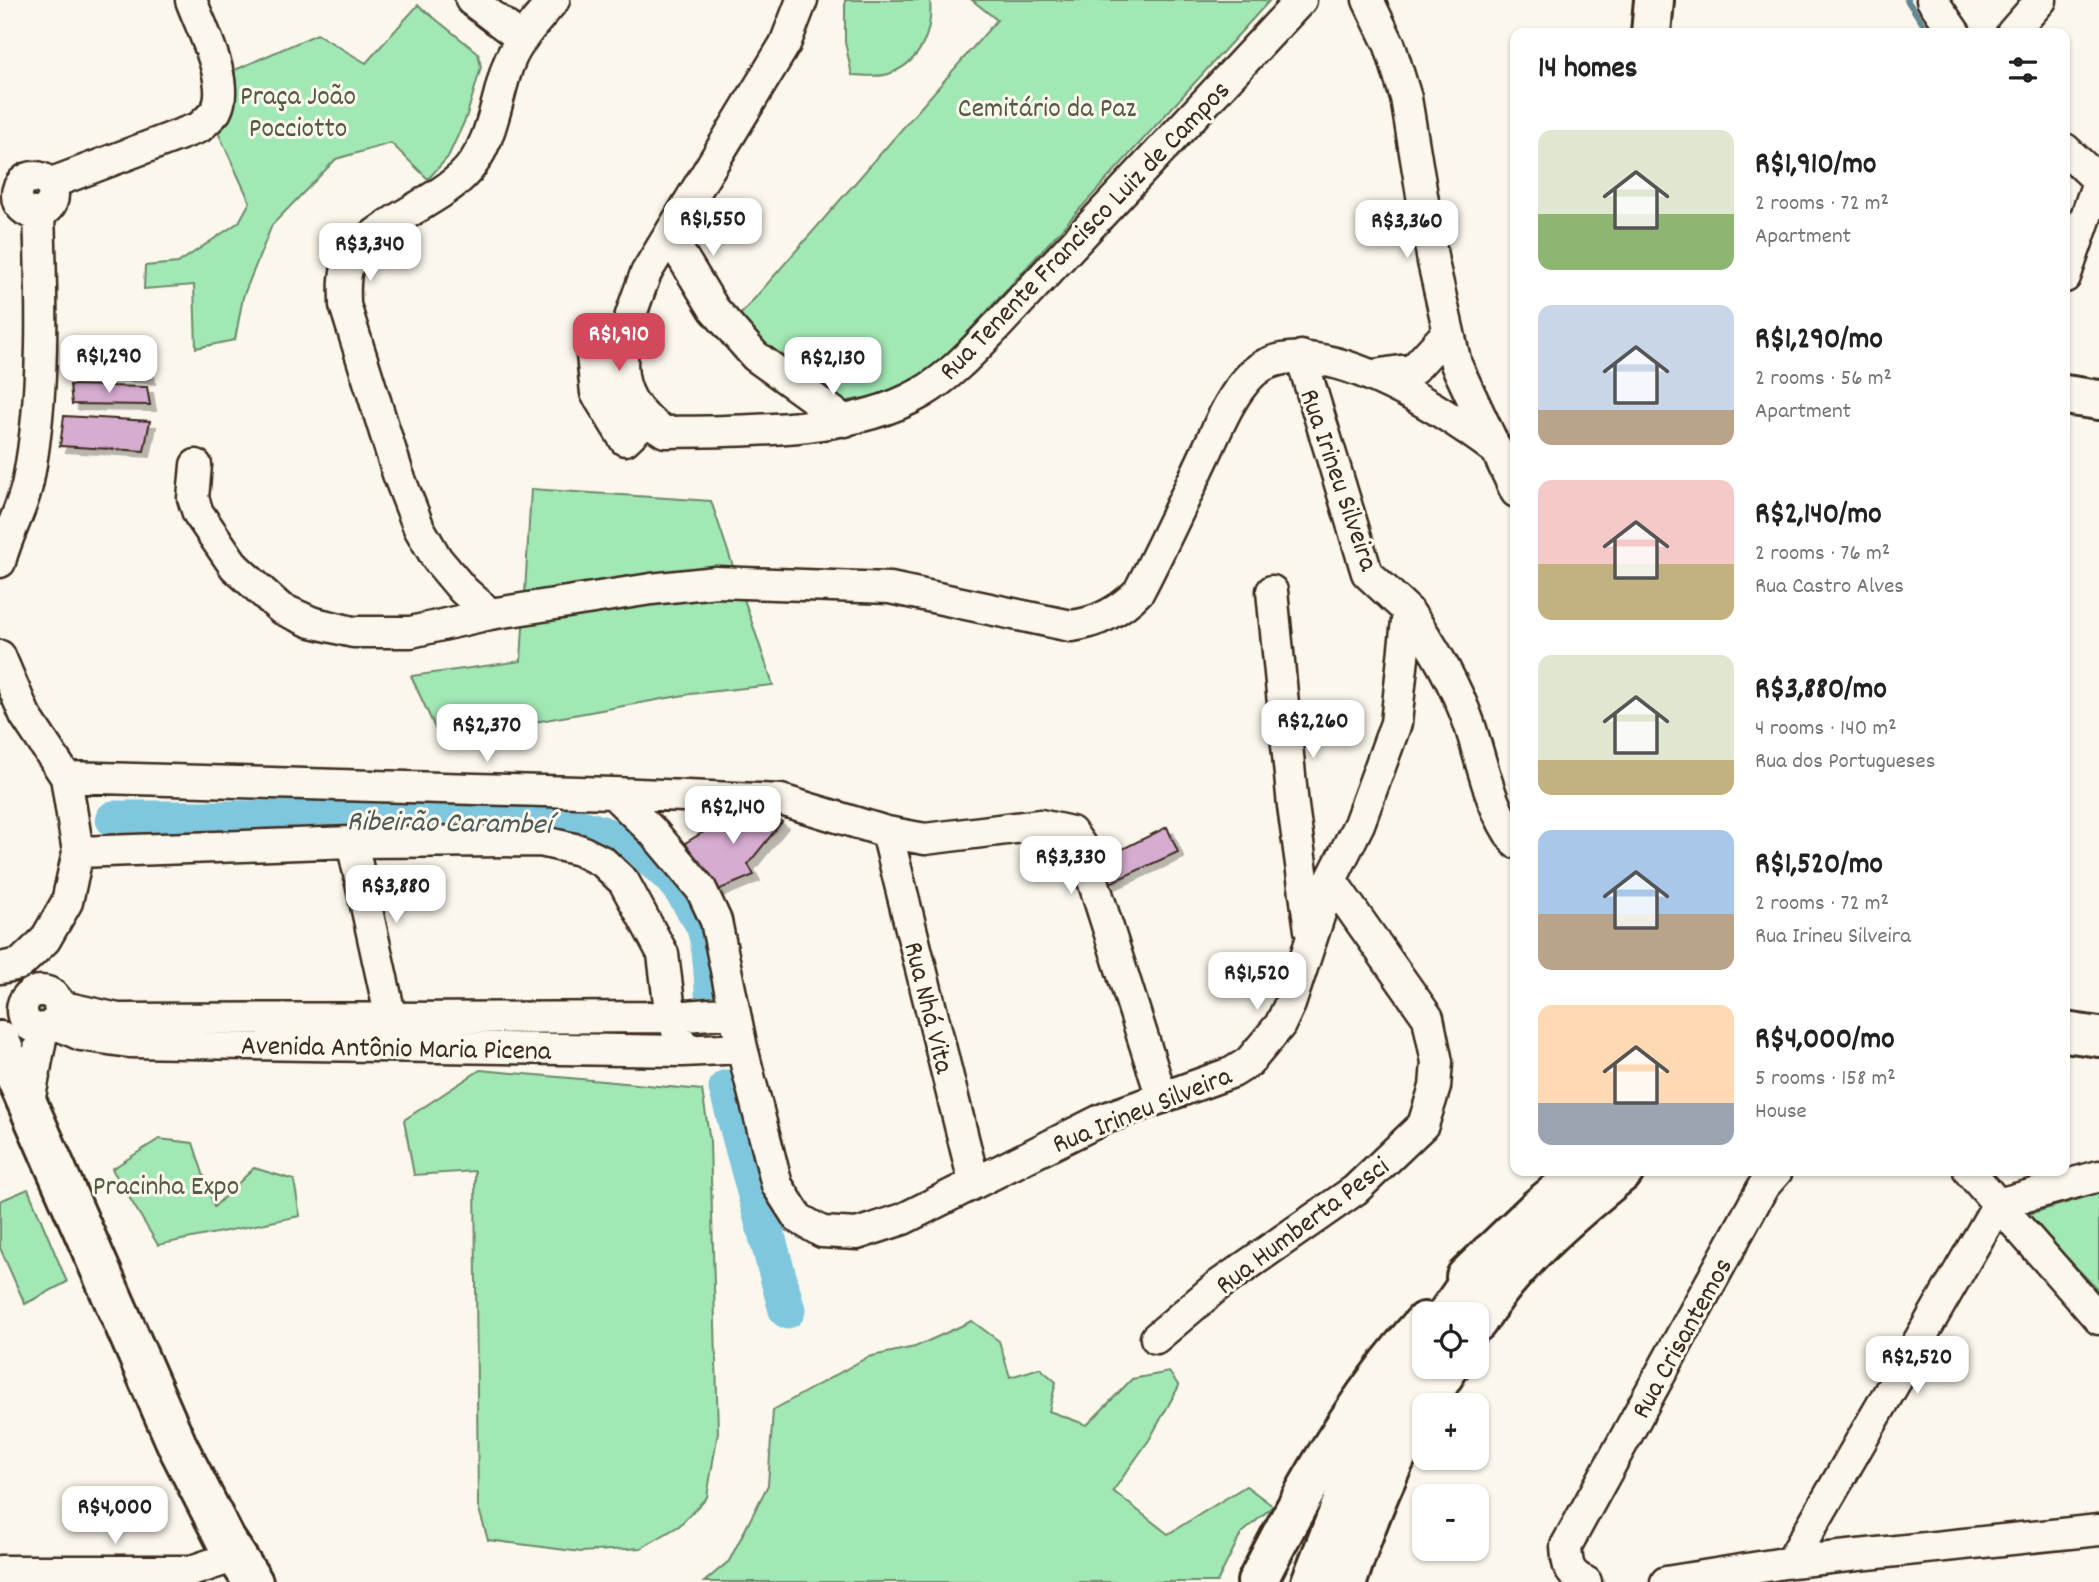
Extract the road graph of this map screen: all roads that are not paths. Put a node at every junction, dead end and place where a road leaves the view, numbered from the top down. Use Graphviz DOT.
graph roads {
  1 [pos="191,0"];
  2 [pos="471,0"];
  3 [pos="554,0"];
  4 [pos="802,0"];
  5 [pos="1301,0"];
  6 [pos="1368,0"];
  7 [pos="1654,0"];
  8 [pos="1932,0"];
  9 [pos="2041,0"];
  10 [pos="1651,28"];
  11 [pos="1952,28"];
  12 [pos="2016,28"];
  13 [pos="521,38"];
  14 [pos="2070,154"];
  15 [pos="10,178"];
  16 [pos="2098,180"];
  17 [pos="49,184"];
  18 [pos="39,213"];
  19 [pos="669,235"];
  20 [pos="2070,262"];
  21 [pos="1447,333"];
  22 [pos="591,345"];
  23 [pos="1301,356"];
  24 [pos="1374,375"];
  25 [pos="2070,396"];
  26 [pos="2099,400"];
  27 [pos="645,421"];
  28 [pos="845,421"];
  29 [pos="1496,450"];
  30 [pos="195,465"];
  31 [pos="1510,479"];
  32 [pos="0,562"];
  33 [pos="1272,591"];
  34 [pos="1408,611"];
  35 [pos="490,614"];
  36 [pos="0,656"];
  37 [pos="66,776"];
  38 [pos="613,793"];
  39 [pos="1510,831"];
  40 [pos="887,832"];
  41 [pos="352,842"];
  42 [pos="78,852"];
  43 [pos="1331,880"];
  44 [pos="1311,934"];
  45 [pos="10,966"];
  46 [pos="734,1012"];
  47 [pos="674,1017"];
  48 [pos="391,1018"];
  49 [pos="52,1019"];
  50 [pos="2070,1033"];
  51 [pos="2099,1037"];
  52 [pos="0,1041"];
  53 [pos="742,1048"];
  54 [pos="684,1051"];
  55 [pos="1162,1098"];
  56 [pos="29,1102"];
  57 [pos="1577,1176"];
  58 [pos="1618,1176"];
  59 [pos="1768,1176"];
  60 [pos="1973,1176"];
  61 [pos="2099,1176"];
  62 [pos="974,1182"];
  63 [pos="1998,1204"];
  64 [pos="1489,1254"];
  65 [pos="1443,1302"];
  66 [pos="1455,1302"];
  67 [pos="1489,1303"];
  68 [pos="2099,1319"];
  69 [pos="1412,1337"];
  70 [pos="1156,1338"];
  71 [pos="1412,1367"];
  72 [pos="1412,1426"];
  73 [pos="2099,1530"];
  74 [pos="1791,1562"];
  75 [pos="244,1569"];
  76 [pos="0,1571"];
  77 [pos="1257,1582"];
  78 [pos="1311,1582"];
  79 [pos="1347,1582"];
  80 [pos="1586,1582"];
  81 [pos="1666,1582"];
  1 -- 17 [label="street"];
  2 -- 13 [label="street"];
  3 -- 13 [label="street"];
  4 -- 19 [label="street"];
  5 -- 28 [label="street, Rua Tenente Francisco Luiz de Campos"];
  6 -- 21 [label="street"];
  7 -- 10 [label="main road"];
  8 -- 11 [label="street"];
  9 -- 12 [label="street"];
  13 -- 35 [label="street"];
  14 -- 16 [label="street"];
  15 -- 17 [label="street"];
  15 -- 18 [label="street"];
  16 -- 20 [label="street"];
  17 -- 18 [label="street"];
  18 -- 32 [label="street"];
  19 -- 27 [label="street"];
  19 -- 28 [label="street"];
  21 -- 24 [label="street"];
  21 -- 29 [label="street"];
  22 -- 27 [label="street"];
  23 -- 24 [label="street"];
  23 -- 34 [label="street, Rua Irineu Silveira"];
  23 -- 35 [label="street"];
  24 -- 29 [label="street"];
  25 -- 26 [label="main road"];
  27 -- 28 [label="street, Rua Tenente Francisco Luiz de Campos"];
  29 -- 31 [label="street"];
  30 -- 35 [label="street"];
  33 -- 44 [label="street"];
  34 -- 39 [label="street"];
  34 -- 43 [label="street, Rua Irineu Silveira"];
  36 -- 37 [label="street"];
  37 -- 38 [label="street"];
  37 -- 42 [label="street"];
  38 -- 40 [label="street"];
  38 -- 46 [label="street, Rua Irineu Silveira"];
  40 -- 55 [label="street"];
  40 -- 62 [label="street, Rua Nhá Vita"];
  41 -- 42 [label="street"];
  41 -- 47 [label="street"];
  41 -- 48 [label="street"];
  42 -- 45 [label="street"];
  43 -- 44 [label="street, Rua Irineu Silveira"];
  43 -- 70 [label="street, Rua Humberta Pesci"];
  44 -- 55 [label="street, Rua Irineu Silveira"];
  45 -- 49 [label="street"];
  46 -- 47 [label="street, Avenida Antônio Maria Picena"];
  46 -- 53 [label="street, Rua Irineu Silveira"];
  47 -- 48 [label="street, Avenida Antônio Maria Picena"];
  47 -- 54 [label="street"];
  48 -- 49 [label="street, Avenida Antônio Maria Picena"];
  49 -- 54 [label="street, Avenida Antônio Maria Picena"];
  49 -- 56 [label="street"];
  50 -- 51 [label="main road"];
  52 -- 56 [label="main road"];
  53 -- 54 [label="street, Avenida Antônio Maria Picena"];
  53 -- 62 [label="street, Rua Irineu Silveira"];
  55 -- 62 [label="street, Rua Irineu Silveira"];
  56 -- 75 [label="main road"];
  57 -- 64 [label="main road"];
  58 -- 67 [label="main road"];
  59 -- 80 [label="street, Rua Crisantemos"];
  60 -- 63 [label="street"];
  61 -- 63 [label="street"];
  63 -- 68 [label="street"];
  63 -- 74 [label="street"];
  64 -- 65 [label="main road"];
  64 -- 66 [label="main road"];
  69 -- 77 [label="main road"];
  71 -- 78 [label="main road"];
  72 -- 79 [label="main road"];
  73 -- 74 [label="street"];
  74 -- 81 [label="street"];
  75 -- 76 [label="street"];
}
